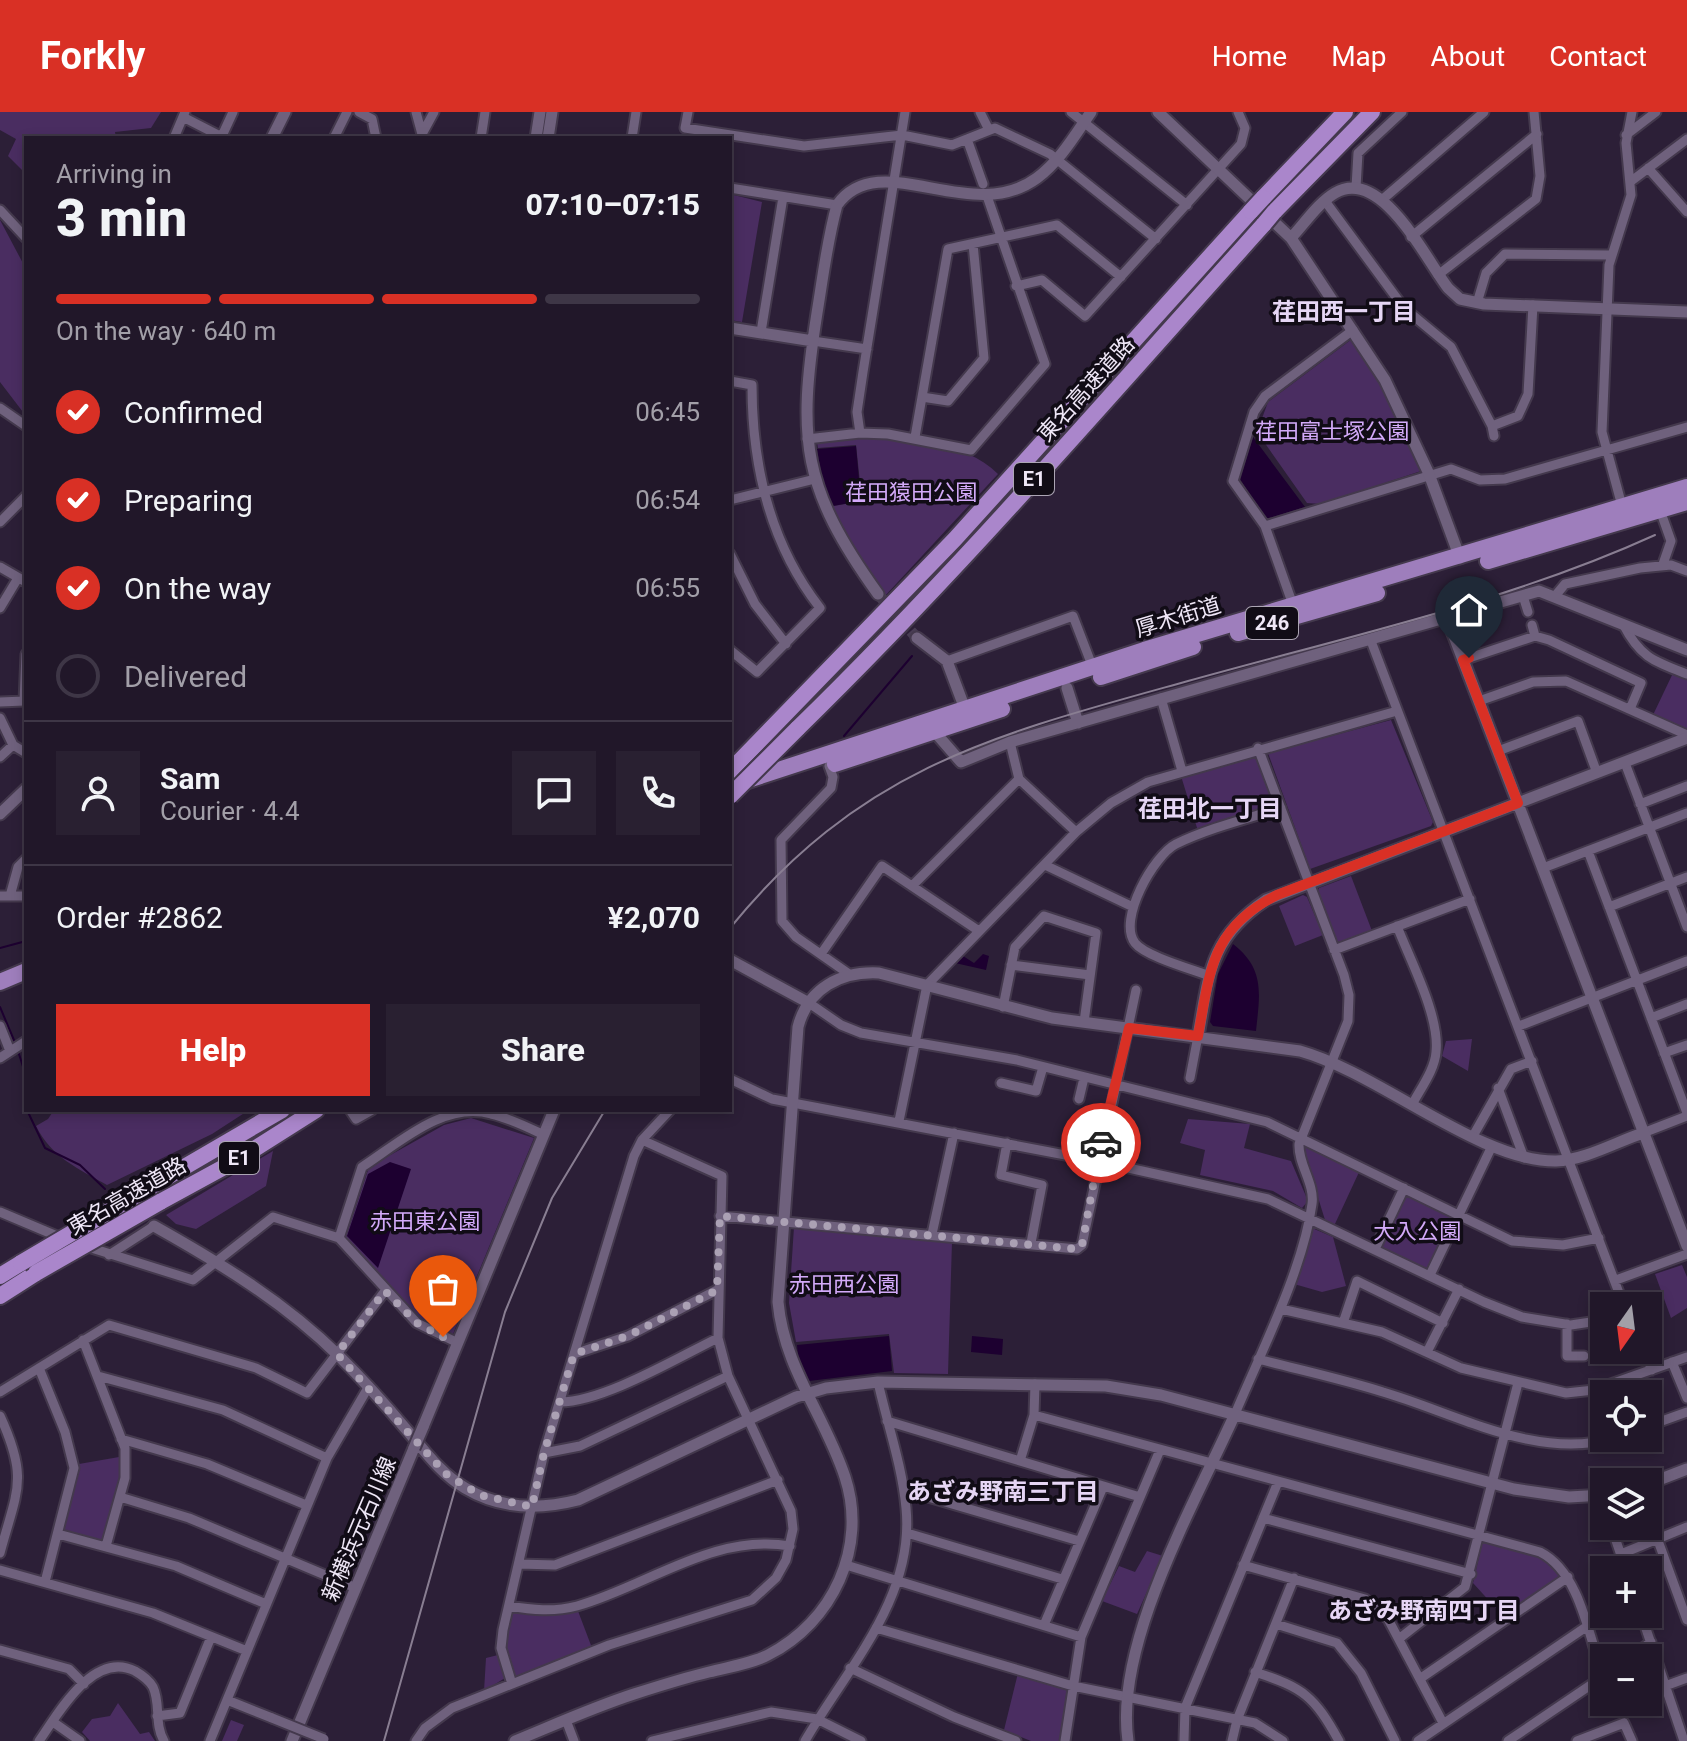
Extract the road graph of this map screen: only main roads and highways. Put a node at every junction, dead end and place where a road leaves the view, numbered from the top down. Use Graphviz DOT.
graph roads {
  1 [pos="1345,112"];
  2 [pos="1372,112"];
  3 [pos="1687,487"];
  4 [pos="1687,502"];
  5 [pos="732,769"];
  6 [pos="732,784"];
  7 [pos="732,794"];
  8 [pos="732,795"];
  9 [pos="24,972"];
  10 [pos="0,982"];
  11 [pos="24,982"];
  12 [pos="0,992"];
  13 [pos="279,1112"];
  14 [pos="313,1112"];
  15 [pos="0,1276"];
  16 [pos="0,1296"];
  1 -- 5 [label="highway, 東名高速道路 / E1, bridge"];
  2 -- 7 [label="highway, 東名高速道路 / E1, bridge"];
  3 -- 6 [label="highway, 厚木街道 / 246"];
  4 -- 8 [label="highway, 厚木街道 / 246"];
  9 -- 10 [label="highway"];
  11 -- 12 [label="highway"];
  13 -- 15 [label="highway, 東名高速道路 / E1, bridge"];
  14 -- 16 [label="highway, 東名高速道路 / E1, bridge"];
}
